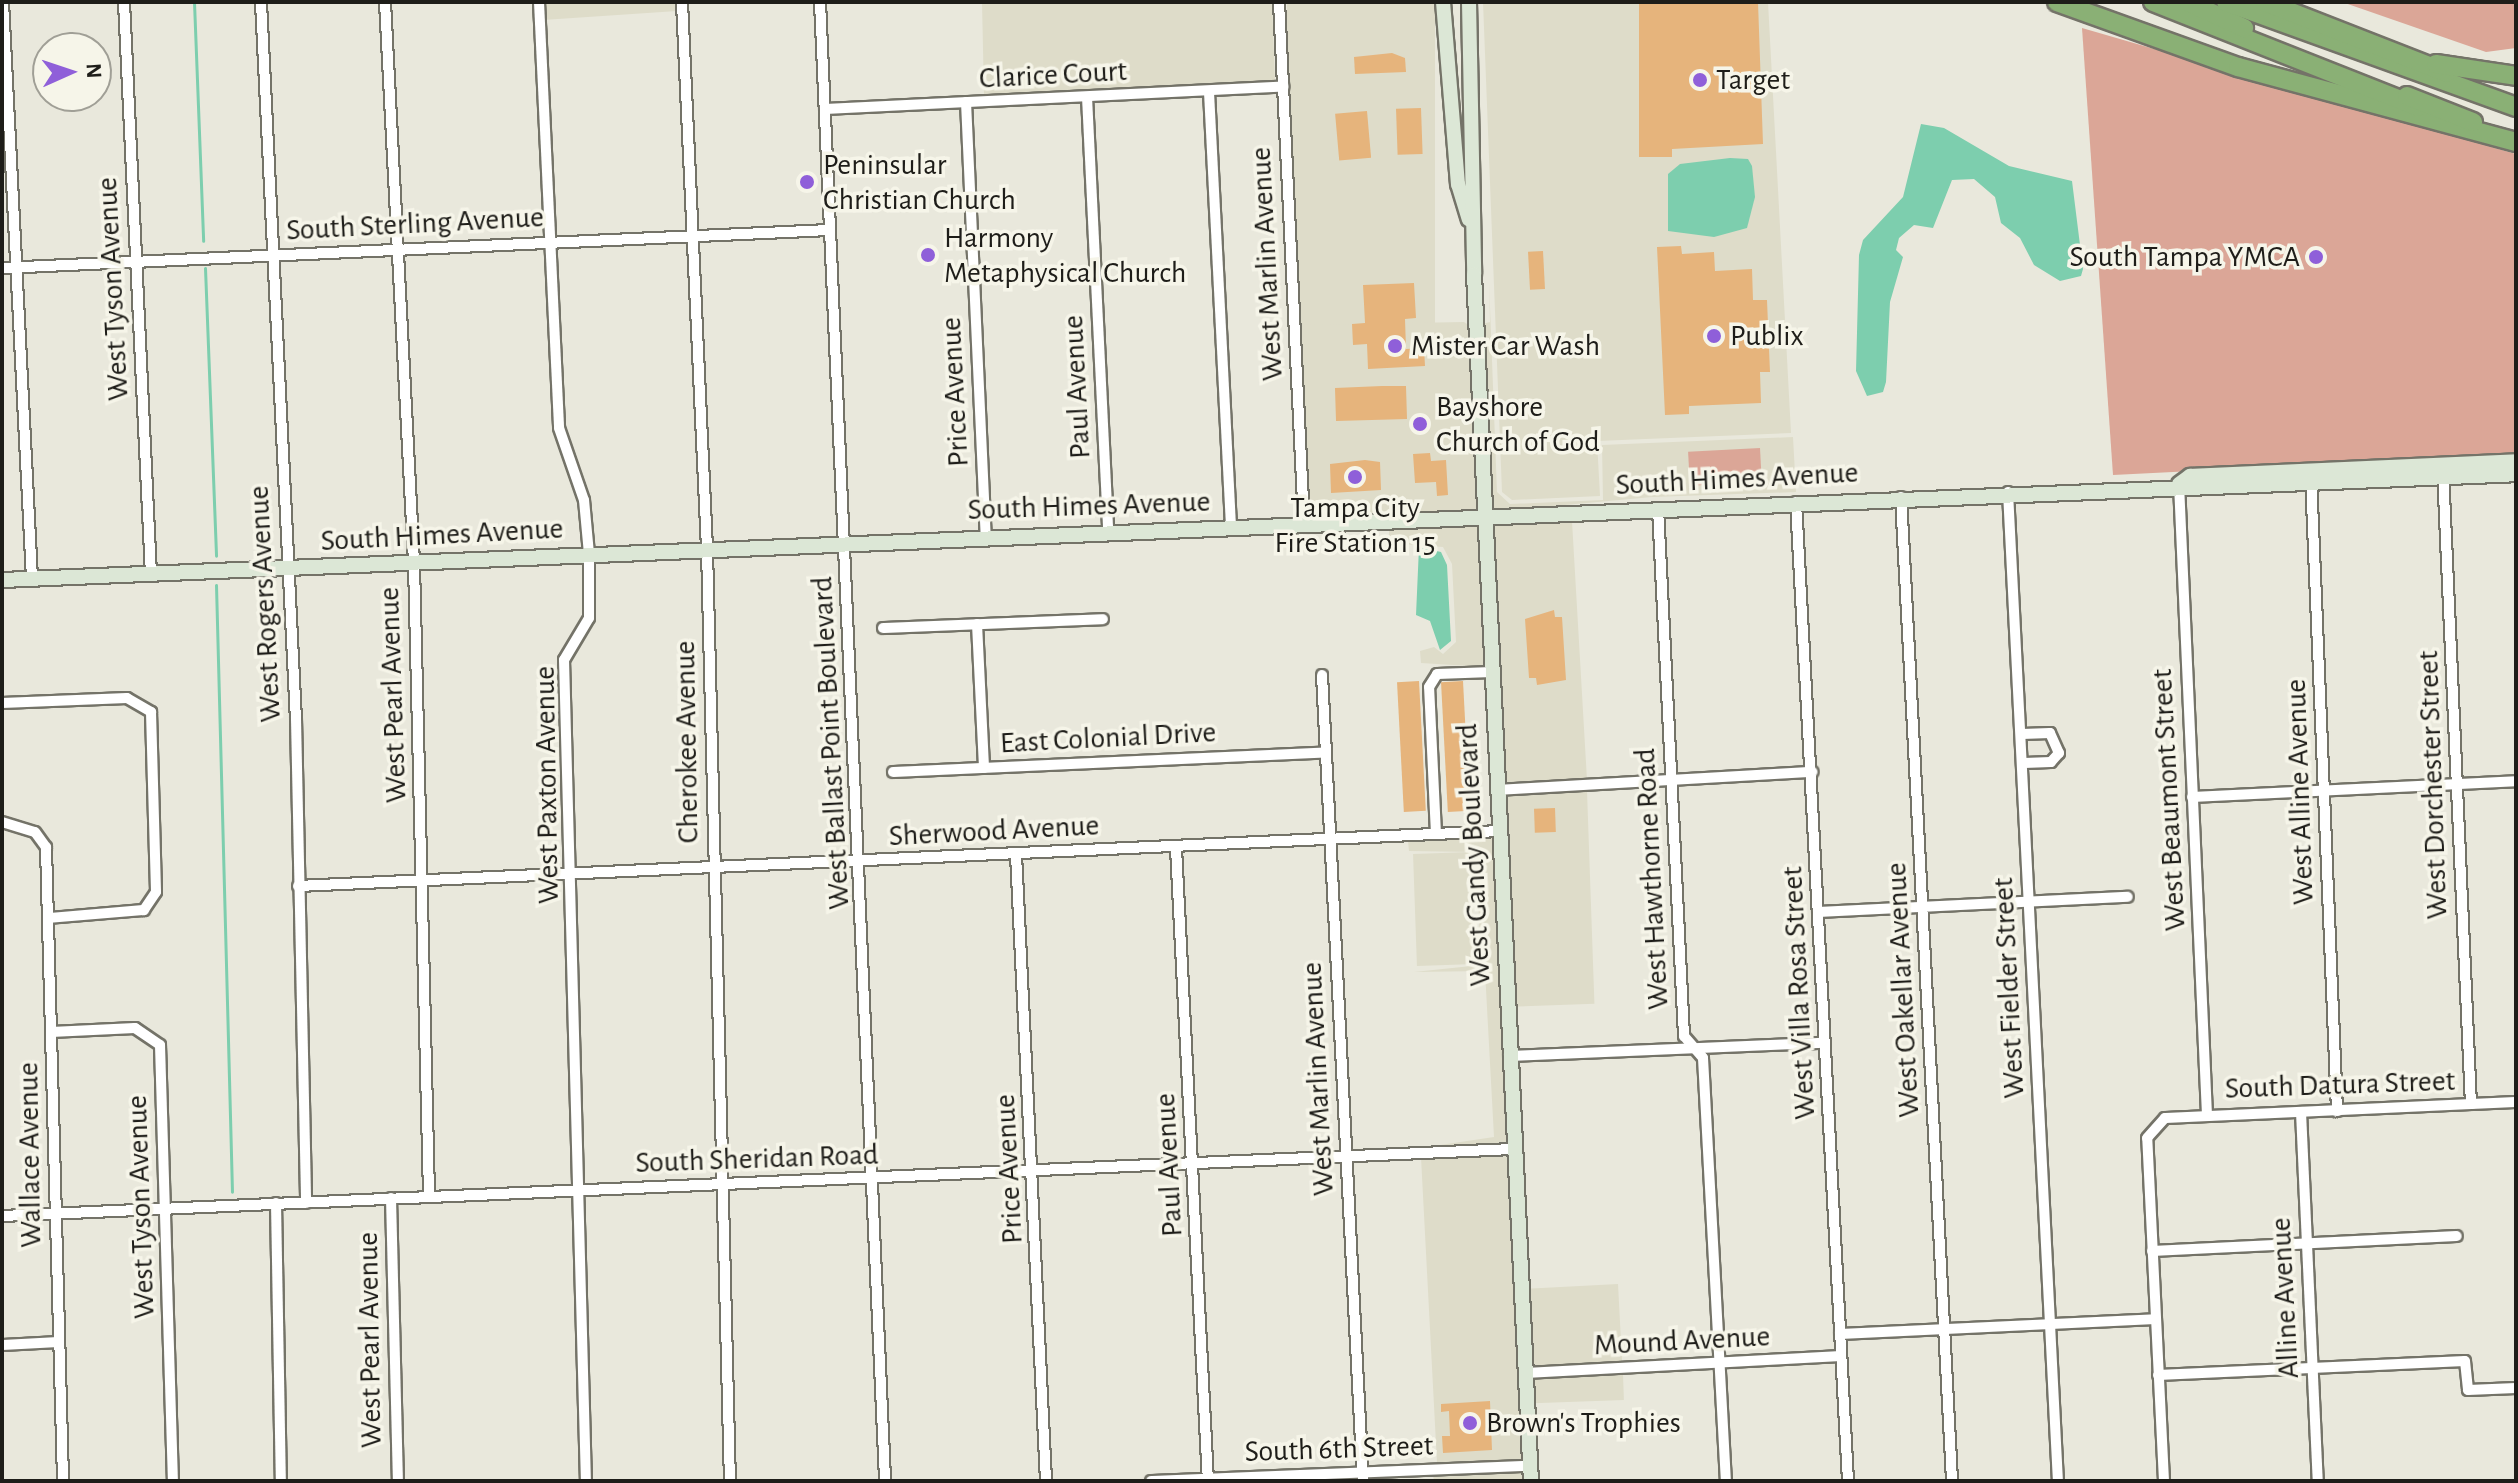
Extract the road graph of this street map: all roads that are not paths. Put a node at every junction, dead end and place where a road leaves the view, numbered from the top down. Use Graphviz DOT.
graph roads {
  1 [pos="3,2"];
  2 [pos="124,2"];
  3 [pos="261,2"];
  4 [pos="385,2"];
  5 [pos="539,2"];
  6 [pos="682,2"];
  7 [pos="820,2"];
  8 [pos="1279,2"];
  9 [pos="1443,2"];
  10 [pos="1469,2"];
  11 [pos="2057,2"];
  12 [pos="2153,2"];
  13 [pos="2188,2"];
  14 [pos="2226,2"];
  15 [pos="2265,2"];
  16 [pos="2385,49"];
  17 [pos="2516,76"];
  18 [pos="1283,87"];
  19 [pos="1209,92"];
  20 [pos="1087,97"];
  21 [pos="966,102"];
  22 [pos="2516,104"];
  23 [pos="825,109"];
  24 [pos="2516,140"];
  25 [pos="1472,227"];
  26 [pos="830,230"];
  27 [pos="692,236"];
  28 [pos="549,242"];
  29 [pos="399,249"];
  30 [pos="271,255"];
  31 [pos="135,261"];
  32 [pos="2,268"];
  33 [pos="16,268"];
  34 [pos="2516,461"];
  35 [pos="2497,468"];
  36 [pos="2444,471"];
  37 [pos="2516,474"];
  38 [pos="2311,477"];
  39 [pos="2179,484"];
  40 [pos="2008,492"];
  41 [pos="1901,497"];
  42 [pos="1796,502"];
  43 [pos="1658,508"];
  44 [pos="1485,518"];
  45 [pos="1304,523"];
  46 [pos="1231,526"];
  47 [pos="1108,531"];
  48 [pos="986,536"];
  49 [pos="846,542"];
  50 [pos="707,549"];
  51 [pos="589,554"];
  52 [pos="414,563"];
  53 [pos="287,567"];
  54 [pos="151,574"];
  55 [pos="32,579"];
  56 [pos="2,580"];
  57 [pos="1103,619"];
  58 [pos="977,624"];
  59 [pos="883,628"];
  60 [pos="1492,672"];
  61 [pos="1322,675"];
  62 [pos="2,703"];
  63 [pos="2022,734"];
  64 [pos="1326,752"];
  65 [pos="2024,763"];
  66 [pos="984,768"];
  67 [pos="893,772"];
  68 [pos="1812,772"];
  69 [pos="2516,781"];
  70 [pos="1671,782"];
  71 [pos="2457,784"];
  72 [pos="1497,790"];
  73 [pos="2325,791"];
  74 [pos="2192,797"];
  75 [pos="2,822"];
  76 [pos="1499,831"];
  77 [pos="1436,834"];
  78 [pos="1330,840"];
  79 [pos="1176,848"];
  80 [pos="1016,854"];
  81 [pos="861,861"];
  82 [pos="714,868"];
  83 [pos="571,874"];
  84 [pos="422,881"];
  85 [pos="298,886"];
  86 [pos="2128,897"];
  87 [pos="2029,900"];
  88 [pos="1923,907"];
  89 [pos="1818,912"];
  90 [pos="49,918"];
  91 [pos="51,1032"];
  92 [pos="1825,1043"];
  93 [pos="1694,1048"];
  94 [pos="1509,1056"];
  95 [pos="2516,1102"];
  96 [pos="2471,1104"];
  97 [pos="2337,1111"];
  98 [pos="2301,1112"];
  99 [pos="2207,1115"];
  100 [pos="1514,1149"];
  101 [pos="1346,1156"];
  102 [pos="1193,1164"];
  103 [pos="1033,1171"];
  104 [pos="873,1178"];
  105 [pos="722,1184"];
  106 [pos="578,1191"];
  107 [pos="429,1196"];
  108 [pos="391,1198"];
  109 [pos="276,1203"];
  110 [pos="306,1203"];
  111 [pos="166,1206"];
  112 [pos="55,1214"];
  113 [pos="2,1216"];
  114 [pos="2457,1236"];
  115 [pos="2306,1243"];
  116 [pos="2152,1251"];
  117 [pos="2156,1319"];
  118 [pos="2050,1324"];
  119 [pos="1944,1327"];
  120 [pos="1840,1334"];
  121 [pos="58,1342"];
  122 [pos="2,1345"];
  123 [pos="1841,1356"];
  124 [pos="1720,1365"];
  125 [pos="2312,1369"];
  126 [pos="1526,1373"];
  127 [pos="2158,1375"];
  128 [pos="2516,1388"];
  129 [pos="1530,1473"];
  130 [pos="1362,1476"];
  131 [pos="1208,1480"];
  132 [pos="63,1481"];
  133 [pos="173,1481"];
  134 [pos="281,1481"];
  135 [pos="398,1481"];
  136 [pos="586,1481"];
  137 [pos="730,1481"];
  138 [pos="885,1481"];
  139 [pos="1046,1481"];
  140 [pos="1151,1481"];
  141 [pos="1726,1481"];
  142 [pos="1848,1481"];
  143 [pos="1952,1481"];
  144 [pos="2058,1481"];
  145 [pos="2164,1481"];
  146 [pos="2318,1481"];
  1 -- 33 [label="street"];
  2 -- 31 [label="street, West Tyson Avenue"];
  3 -- 30 [label="street, West Rogers Avenue"];
  4 -- 29 [label="street, West Pearl Avenue"];
  5 -- 28 [label="street, West Paxton Avenue"];
  6 -- 27 [label="street, Cherokee Avenue"];
  7 -- 23 [label="street, West Ballast Point Boulevard"];
  8 -- 18 [label="street, West Marlin Avenue"];
  9 -- 25 [label="street, West Gandy Boulevard"];
  10 -- 25 [label="street, West Gandy Boulevard"];
  11 -- 24 [label="highway"];
  12 -- 24 [label="highway"];
  13 -- 24 [label="highway"];
  14 -- 22 [label="highway"];
  15 -- 16 [label="highway"];
  16 -- 17 [label="highway"];
  16 -- 22 [label="highway"];
  18 -- 19 [label="street, Clarice Court"];
  18 -- 45 [label="street, West Marlin Avenue"];
  19 -- 20 [label="street, Clarice Court"];
  19 -- 46 [label="street"];
  20 -- 21 [label="street, Clarice Court"];
  20 -- 47 [label="street, Paul Avenue"];
  21 -- 23 [label="street, Clarice Court"];
  21 -- 48 [label="street, Price Avenue"];
  23 -- 26 [label="street, West Ballast Point Boulevard"];
  25 -- 44 [label="street, West Gandy Boulevard"];
  26 -- 27 [label="street, South Sterling Avenue"];
  26 -- 49 [label="street, West Ballast Point Boulevard"];
  27 -- 28 [label="street, South Sterling Avenue"];
  27 -- 50 [label="street, Cherokee Avenue"];
  28 -- 29 [label="street, South Sterling Avenue"];
  28 -- 51 [label="street, West Paxton Avenue"];
  29 -- 30 [label="street, South Sterling Avenue"];
  29 -- 52 [label="street, West Pearl Avenue"];
  30 -- 31 [label="street, South Sterling Avenue"];
  30 -- 53 [label="street, West Rogers Avenue"];
  31 -- 33 [label="street, South Sterling Avenue"];
  31 -- 54 [label="street, West Tyson Avenue"];
  32 -- 33 [label="street, South Sterling Avenue"];
  33 -- 55 [label="street"];
  34 -- 35 [label="street, South Himes Avenue"];
  35 -- 36 [label="street, South Himes Avenue"];
  35 -- 37 [label="street, South Himes Avenue"];
  36 -- 38 [label="street, South Himes Avenue"];
  36 -- 71 [label="street, West Dorchester Street"];
  38 -- 39 [label="street, South Himes Avenue"];
  38 -- 73 [label="street, West Alline Avenue"];
  39 -- 40 [label="street, South Himes Avenue"];
  39 -- 74 [label="street, West Beaumont Street"];
  40 -- 41 [label="street, South Himes Avenue"];
  40 -- 63 [label="street, West Fielder Street"];
  41 -- 42 [label="street, South Himes Avenue"];
  41 -- 88 [label="street, West Oakellar Avenue"];
  42 -- 43 [label="street, South Himes Avenue"];
  42 -- 68 [label="street, West Villa Rosa Street"];
  43 -- 44 [label="street, South Himes Avenue"];
  43 -- 70 [label="street, West Hawthorne Road"];
  44 -- 45 [label="street, South Himes Avenue"];
  44 -- 60 [label="street, West Gandy Boulevard"];
  45 -- 46 [label="street, South Himes Avenue"];
  46 -- 47 [label="street, South Himes Avenue"];
  47 -- 48 [label="street, South Himes Avenue"];
  48 -- 49 [label="street, South Himes Avenue"];
  49 -- 50 [label="street, South Himes Avenue"];
  49 -- 81 [label="street, West Ballast Point Boulevard"];
  50 -- 51 [label="street, South Himes Avenue"];
  50 -- 82 [label="street, Cherokee Avenue"];
  51 -- 52 [label="street, South Himes Avenue"];
  51 -- 83 [label="street, West Paxton Avenue"];
  52 -- 53 [label="street, South Himes Avenue"];
  52 -- 84 [label="street, West Pearl Avenue"];
  53 -- 54 [label="street, South Himes Avenue"];
  53 -- 85 [label="street, West Rogers Avenue"];
  54 -- 55 [label="street, South Himes Avenue"];
  55 -- 56 [label="street, South Himes Avenue"];
  57 -- 58 [label="street"];
  58 -- 59 [label="street"];
  58 -- 66 [label="street"];
  60 -- 72 [label="street, West Gandy Boulevard"];
  60 -- 77 [label="street"];
  61 -- 64 [label="street, West Marlin Avenue"];
  62 -- 90 [label="street"];
  63 -- 65 [label="street, West Fielder Street"];
  63 -- 65 [label="street"];
  64 -- 66 [label="street, East Colonial Drive"];
  64 -- 78 [label="street, West Marlin Avenue"];
  65 -- 87 [label="street, West Fielder Street"];
  66 -- 67 [label="street, East Colonial Drive"];
  68 -- 70 [label="street"];
  68 -- 89 [label="street, West Villa Rosa Street"];
  69 -- 71 [label="street"];
  70 -- 72 [label="street"];
  70 -- 93 [label="street, West Hawthorne Road"];
  71 -- 73 [label="street"];
  71 -- 96 [label="street, West Dorchester Street"];
  72 -- 76 [label="street, West Gandy Boulevard"];
  73 -- 74 [label="street"];
  73 -- 97 [label="street, West Alline Avenue"];
  74 -- 99 [label="street, West Beaumont Street"];
  75 -- 90 [label="street, Wallace Avenue"];
  76 -- 77 [label="street, Sherwood Avenue"];
  76 -- 94 [label="street, West Gandy Boulevard"];
  77 -- 78 [label="street, Sherwood Avenue"];
  78 -- 79 [label="street, Sherwood Avenue"];
  78 -- 101 [label="street, West Marlin Avenue"];
  79 -- 80 [label="street, Sherwood Avenue"];
  79 -- 102 [label="street, Paul Avenue"];
  80 -- 81 [label="street, Sherwood Avenue"];
  80 -- 103 [label="street, Price Avenue"];
  81 -- 82 [label="street, Sherwood Avenue"];
  81 -- 104 [label="street, West Ballast Point Boulevard"];
  82 -- 83 [label="street, Sherwood Avenue"];
  82 -- 105 [label="street, Cherokee Avenue"];
  83 -- 84 [label="street, Sherwood Avenue"];
  83 -- 106 [label="street, West Paxton Avenue"];
  84 -- 85 [label="street, Sherwood Avenue"];
  84 -- 107 [label="street, West Pearl Avenue"];
  85 -- 110 [label="street, West Rogers Avenue"];
  86 -- 87 [label="street"];
  87 -- 88 [label="street"];
  87 -- 118 [label="street, West Fielder Street"];
  88 -- 89 [label="street"];
  88 -- 119 [label="street, West Oakellar Avenue"];
  89 -- 92 [label="street, West Villa Rosa Street"];
  90 -- 91 [label="street, Wallace Avenue"];
  91 -- 111 [label="street, West Tyson Avenue"];
  91 -- 112 [label="street, Wallace Avenue"];
  92 -- 93 [label="street"];
  92 -- 120 [label="street, West Villa Rosa Street"];
  93 -- 94 [label="street"];
  93 -- 124 [label="street, West Hawthorne Road"];
  94 -- 100 [label="street, West Gandy Boulevard"];
  95 -- 96 [label="street, South Datura Street"];
  96 -- 97 [label="street, South Datura Street"];
  97 -- 98 [label="street, South Datura Street"];
  98 -- 99 [label="street, South Datura Street"];
  98 -- 115 [label="street, Alline Avenue"];
  99 -- 116 [label="street, South Datura Street"];
  100 -- 101 [label="street, South Sheridan Road"];
  100 -- 126 [label="street, West Gandy Boulevard"];
  101 -- 102 [label="street, South Sheridan Road"];
  101 -- 130 [label="street, West Marlin Avenue"];
  102 -- 103 [label="street, South Sheridan Road"];
  102 -- 131 [label="street, Paul Avenue"];
  103 -- 104 [label="street, South Sheridan Road"];
  103 -- 139 [label="street, Price Avenue"];
  104 -- 105 [label="street, South Sheridan Road"];
  104 -- 138 [label="street, West Ballast Point Boulevard"];
  105 -- 106 [label="street, South Sheridan Road"];
  105 -- 137 [label="street, Cherokee Avenue"];
  106 -- 107 [label="street, South Sheridan Road"];
  106 -- 136 [label="street, West Paxton Avenue"];
  107 -- 108 [label="street, South Sheridan Road"];
  108 -- 110 [label="street, South Sheridan Road"];
  108 -- 135 [label="street, West Pearl Avenue"];
  109 -- 110 [label="street, South Sheridan Road"];
  109 -- 111 [label="street, South Sheridan Road"];
  109 -- 134 [label="street"];
  111 -- 112 [label="street, South Sheridan Road"];
  111 -- 133 [label="street, West Tyson Avenue"];
  112 -- 113 [label="street, South Sheridan Road"];
  112 -- 121 [label="street, Wallace Avenue"];
  114 -- 115 [label="street"];
  115 -- 116 [label="street"];
  115 -- 125 [label="street, Alline Avenue"];
  116 -- 117 [label="street"];
  117 -- 118 [label="street"];
  117 -- 127 [label="street"];
  118 -- 119 [label="street"];
  118 -- 144 [label="street, West Fielder Street"];
  119 -- 120 [label="street"];
  119 -- 143 [label="street, West Oakellar Avenue"];
  120 -- 123 [label="street, West Villa Rosa Street"];
  121 -- 122 [label="street"];
  121 -- 132 [label="street, Wallace Avenue"];
  123 -- 124 [label="street, Mound Avenue"];
  123 -- 142 [label="street, West Villa Rosa Street"];
  124 -- 126 [label="street, Mound Avenue"];
  124 -- 141 [label="street, West Hawthorne Road"];
  125 -- 127 [label="street"];
  125 -- 128 [label="street"];
  125 -- 146 [label="street, Alline Avenue"];
  126 -- 129 [label="street, West Gandy Boulevard"];
  127 -- 145 [label="street"];
  129 -- 130 [label="street, South 6th Street"];
  130 -- 131 [label="street, South 6th Street"];
  131 -- 140 [label="street, South 6th Street"];
}
